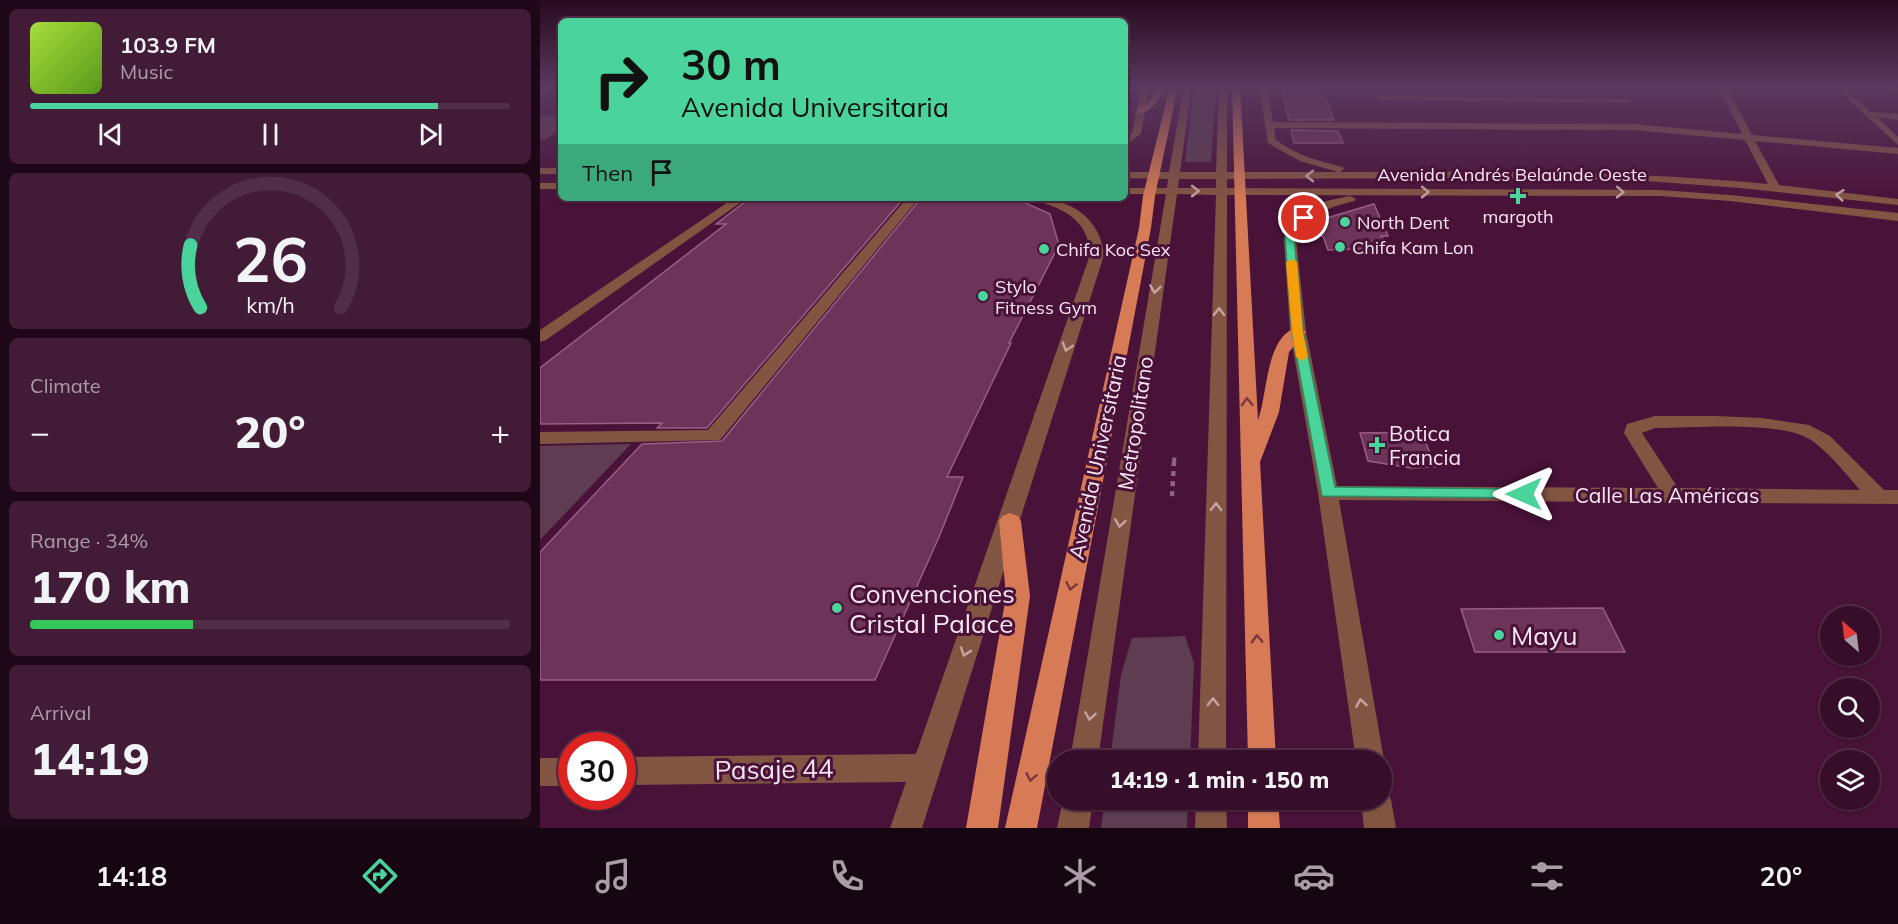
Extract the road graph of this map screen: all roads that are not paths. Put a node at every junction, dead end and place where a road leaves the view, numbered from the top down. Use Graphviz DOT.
graph roads {
  1 [pos="1138,125"];
  2 [pos="1169,125"];
  3 [pos="1178,125"];
  4 [pos="1225,125"];
  5 [pos="1234,125"];
  6 [pos="1270,125"];
  7 [pos="1279,125"];
  8 [pos="1695,125"];
  9 [pos="1742,125"];
  10 [pos="1880,125"];
  11 [pos="1749,137"];
  12 [pos="1128,140"];
  13 [pos="1898,142"];
  14 [pos="1898,151"];
  15 [pos="540,171"];
  16 [pos="558,171"];
  17 [pos="1128,176"];
  18 [pos="1504,176"];
  19 [pos="1558,176"];
  20 [pos="1162,183"];
  21 [pos="1230,183"];
  22 [pos="1390,184"];
  23 [pos="540,186"];
  24 [pos="558,186"];
  25 [pos="1774,188"];
  26 [pos="1128,190"];
  27 [pos="1518,192"];
  28 [pos="1578,192"];
  29 [pos="737,201"];
  30 [pos="910,201"];
  31 [pos="1048,201"];
  32 [pos="1898,202"];
  33 [pos="1898,217"];
  34 [pos="1298,332"];
  35 [pos="540,337"];
  36 [pos="540,438"];
  37 [pos="1250,468"];
  38 [pos="1328,493"];
  39 [pos="1672,495"];
  40 [pos="1888,497"];
  41 [pos="1010,521"];
  42 [pos="1085,750"];
  43 [pos="1212,750"];
  44 [pos="1262,750"];
  45 [pos="1368,750"];
  46 [pos="926,768"];
  47 [pos="636,771"];
  48 [pos="540,772"];
  49 [pos="558,772"];
  50 [pos="1076,810"];
  51 [pos="1211,810"];
  52 [pos="1263,810"];
  53 [pos="1377,810"];
  54 [pos="906,828"];
  55 [pos="982,828"];
  56 [pos="1021,828"];
  57 [pos="1073,828"];
  58 [pos="1210,828"];
  59 [pos="1264,828"];
  60 [pos="1380,828"];
  1 -- 12 [label="street"];
  2 -- 20 [label="main road, Avenida Universitaria"];
  3 -- 20 [label="street, Metropolitano"];
  4 -- 21 [label="street"];
  5 -- 21 [label="main road"];
  6 -- 7 [label="street"];
  6 -- 22 [label="street"];
  8 -- 11 [label="street"];
  9 -- 11 [label="street"];
  10 -- 13 [label="street"];
  11 -- 14 [label="street"];
  11 -- 25 [label="street"];
  15 -- 16 [label="street"];
  17 -- 20 [label="street, Avenida Andrés Belaúnde Oeste"];
  18 -- 19 [label="street, Avenida Andrés Belaúnde Oeste"];
  18 -- 22 [label="street, Avenida Andrés Belaúnde Oeste"];
  18 -- 27 [label="street"];
  19 -- 25 [label="street, Avenida Andrés Belaúnde Oeste"];
  19 -- 28 [label="street"];
  20 -- 21 [label="street, Avenida Andrés Belaúnde Oeste, one-way"];
  20 -- 21 [label="street, Avenida Andrés Belaúnde Oeste"];
  20 -- 26 [label="street, Avenida Andrés Belaúnde Oeste"];
  20 -- 42 [label="street, Metropolitano, one-way"];
  20 -- 56 [label="main road, Avenida Universitaria, one-way"];
  21 -- 22 [label="street, Avenida Andrés Belaúnde Oeste"];
  22 -- 21 [label="street, Avenida Andrés Belaúnde Oeste, one-way"];
  37 -- 21 [label="main road, one-way"];
  43 -- 21 [label="street, one-way"];
  22 -- 27 [label="street, Avenida Andrés Belaúnde Oeste, one-way"];
  22 -- 34 [label="street"];
  23 -- 24 [label="street"];
  32 -- 25 [label="street, Avenida Andrés Belaúnde Oeste, one-way"];
  27 -- 28 [label="street, Avenida Andrés Belaúnde Oeste"];
  28 -- 33 [label="street, Avenida Andrés Belaúnde Oeste, one-way"];
  29 -- 35 [label="street"];
  30 -- 36 [label="street"];
  31 -- 41 [label="street, one-way"];
  34 -- 37 [label="main road"];
  34 -- 38 [label="street"];
  44 -- 37 [label="main road, one-way"];
  38 -- 39 [label="street, Calle Las Américas"];
  45 -- 38 [label="street, one-way"];
  39 -- 40 [label="street, Calle Las Américas"];
  39 -- 40 [label="street"];
  41 -- 46 [label="street, one-way"];
  41 -- 55 [label="main road"];
  46 -- 47 [label="street, Pasaje 44"];
  46 -- 54 [label="street"];
  48 -- 49 [label="street"];
  50 -- 57 [label="street"];
  51 -- 58 [label="street"];
  52 -- 59 [label="main road"];
  53 -- 60 [label="street"];
}
